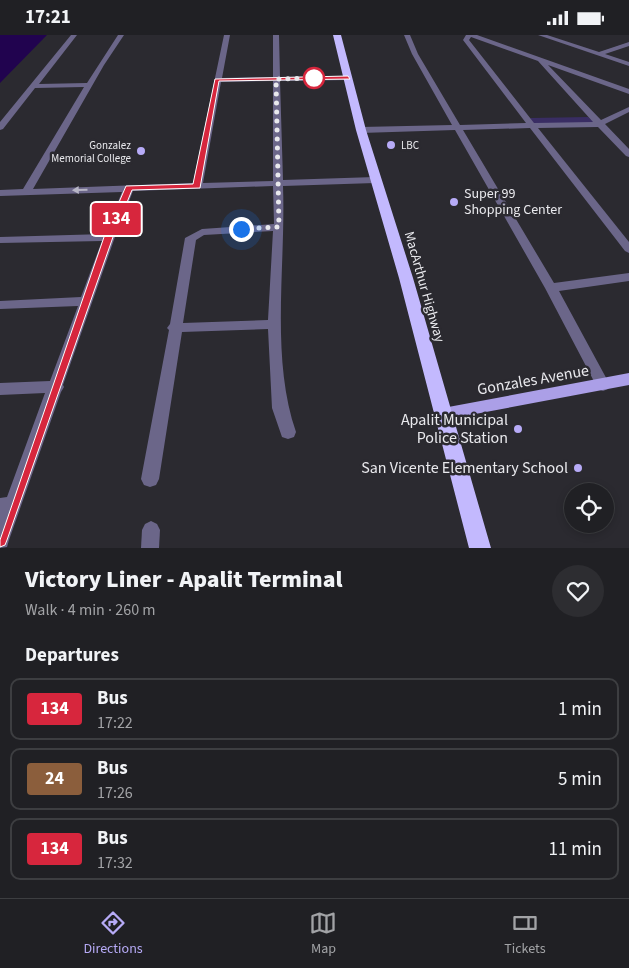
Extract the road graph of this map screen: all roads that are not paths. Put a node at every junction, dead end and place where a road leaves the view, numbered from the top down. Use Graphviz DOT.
graph roads {
  1 [pos="74,35"];
  2 [pos="121,35"];
  3 [pos="227,35"];
  4 [pos="276,35"];
  5 [pos="337,35"];
  6 [pos="407,35"];
  7 [pos="470,35"];
  8 [pos="541,35"];
  9 [pos="629,44"];
  10 [pos="599,54"];
  11 [pos="540,60"];
  12 [pos="629,64"];
  13 [pos="348,78"];
  14 [pos="276,79"];
  15 [pos="217,80"];
  16 [pos="89,85"];
  17 [pos="33,86"];
  18 [pos="629,92"];
  19 [pos="629,109"];
  20 [pos="599,123"];
  21 [pos="531,125"];
  22 [pos="0,127"];
  23 [pos="459,127"];
  24 [pos="361,130"];
  25 [pos="629,154"];
  26 [pos="375,180"];
  27 [pos="278,182"];
  28 [pos="197,186"];
  29 [pos="129,188"];
  30 [pos="26,191"];
  31 [pos="0,193"];
  32 [pos="279,227"];
  33 [pos="108,237"];
  34 [pos="0,240"];
  35 [pos="629,249"];
  36 [pos="629,277"];
  37 [pos="551,288"];
  38 [pos="86,301"];
  39 [pos="0,305"];
  40 [pos="274,323"];
  41 [pos="174,328"];
  42 [pos="629,379"];
  43 [pos="603,385"];
  44 [pos="57,387"];
  45 [pos="0,389"];
  46 [pos="443,415"];
  47 [pos="288,432"];
  48 [pos="150,479"];
  49 [pos="6,506"];
  50 [pos="0,540"];
  51 [pos="480,548"];
  1 -- 17 [label="street"];
  2 -- 16 [label="street"];
  3 -- 15 [label="street"];
  4 -- 14 [label="street"];
  5 -- 13 [label="highway, MacArthur Highway"];
  6 -- 23 [label="street"];
  7 -- 11 [label="street"];
  7 -- 21 [label="street"];
  8 -- 10 [label="street"];
  9 -- 10 [label="street"];
  10 -- 12 [label="street"];
  11 -- 18 [label="street"];
  11 -- 20 [label="street"];
  13 -- 14 [label="street"];
  13 -- 24 [label="highway, MacArthur Highway"];
  14 -- 15 [label="street"];
  14 -- 27 [label="street"];
  15 -- 28 [label="street"];
  16 -- 17 [label="street"];
  16 -- 30 [label="street"];
  17 -- 22 [label="street"];
  19 -- 20 [label="street"];
  20 -- 21 [label="street"];
  20 -- 25 [label="street"];
  21 -- 23 [label="street"];
  21 -- 35 [label="street"];
  23 -- 24 [label="street"];
  23 -- 37 [label="street"];
  24 -- 26 [label="highway, MacArthur Highway"];
  26 -- 27 [label="street"];
  26 -- 46 [label="highway, MacArthur Highway"];
  27 -- 28 [label="street"];
  27 -- 32 [label="street"];
  28 -- 29 [label="street"];
  29 -- 30 [label="street, one-way"];
  29 -- 33 [label="street"];
  30 -- 31 [label="street"];
  32 -- 40 [label="street"];
  32 -- 41 [label="street"];
  33 -- 34 [label="street"];
  33 -- 38 [label="street"];
  36 -- 37 [label="street"];
  37 -- 43 [label="street"];
  38 -- 39 [label="street"];
  38 -- 44 [label="street"];
  40 -- 41 [label="street"];
  40 -- 47 [label="street"];
  41 -- 48 [label="street"];
  42 -- 43 [label="main road, Gonzales Avenue"];
  43 -- 46 [label="main road, Gonzales Avenue"];
  44 -- 45 [label="street"];
  44 -- 49 [label="street"];
  46 -- 51 [label="highway, MacArthur Highway"];
  49 -- 50 [label="street"];
}
